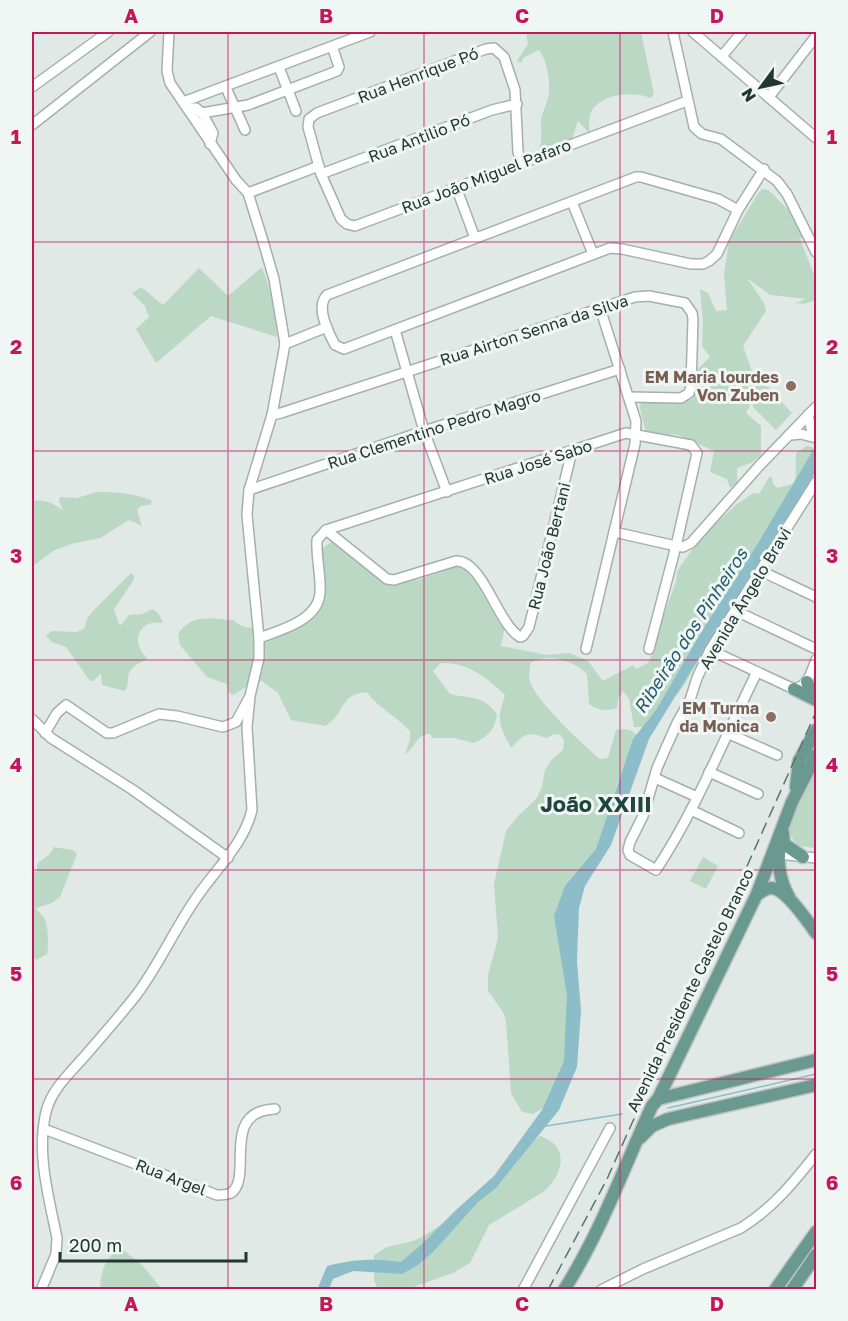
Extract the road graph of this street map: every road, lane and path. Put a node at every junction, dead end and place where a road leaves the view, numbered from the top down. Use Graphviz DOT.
graph roads {
  1 [pos="108,32"];
  2 [pos="150,32"];
  3 [pos="169,32"];
  4 [pos="370,32"];
  5 [pos="673,32"];
  6 [pos="693,32"];
  7 [pos="742,32"];
  8 [pos="816,36"];
  9 [pos="333,49"];
  10 [pos="722,56"];
  11 [pos="280,70"];
  12 [pos="32,87"];
  13 [pos="227,90"];
  14 [pos="288,91"];
  15 [pos="769,96"];
  16 [pos="687,101"];
  17 [pos="517,104"];
  18 [pos="185,105"];
  19 [pos="235,109"];
  20 [pos="296,111"];
  21 [pos="202,113"];
  22 [pos="32,125"];
  23 [pos="245,130"];
  24 [pos="815,135"];
  25 [pos="210,144"];
  26 [pos="521,162"];
  27 [pos="764,169"];
  28 [pos="320,170"];
  29 [pos="456,187"];
  30 [pos="248,193"];
  31 [pos="572,201"];
  32 [pos="738,210"];
  33 [pos="475,238"];
  34 [pos="816,252"];
  35 [pos="593,254"];
  36 [pos="600,308"];
  37 [pos="327,327"];
  38 [pos="395,330"];
  39 [pos="285,344"];
  40 [pos="620,369"];
  41 [pos="406,372"];
  42 [pos="629,397"];
  43 [pos="816,407"];
  44 [pos="272,415"];
  45 [pos="808,415"];
  46 [pos="424,431"];
  47 [pos="636,434"];
  48 [pos="790,435"];
  49 [pos="816,438"];
  50 [pos="572,451"];
  51 [pos="816,482"];
  52 [pos="249,490"];
  53 [pos="447,492"];
  54 [pos="326,530"];
  55 [pos="614,532"];
  56 [pos="676,546"];
  57 [pos="761,571"];
  58 [pos="816,597"];
  59 [pos="736,611"];
  60 [pos="259,638"];
  61 [pos="586,649"];
  62 [pos="649,649"];
  63 [pos="816,649"];
  64 [pos="710,650"];
  65 [pos="816,660"];
  66 [pos="757,672"];
  67 [pos="807,682"];
  68 [pos="794,689"];
  69 [pos="816,694"];
  70 [pos="250,696"];
  71 [pos="816,700"];
  72 [pos="32,719"];
  73 [pos="816,730"];
  74 [pos="43,731"];
  75 [pos="727,733"];
  76 [pos="32,735"];
  77 [pos="777,755"];
  78 [pos="816,755"];
  79 [pos="709,772"];
  80 [pos="655,778"];
  81 [pos="796,793"];
  82 [pos="758,794"];
  83 [pos="697,797"];
  84 [pos="691,810"];
  85 [pos="783,829"];
  86 [pos="739,833"];
  87 [pos="777,849"];
  88 [pos="803,857"];
  89 [pos="228,858"];
  90 [pos="816,858"];
  91 [pos="780,873"];
  92 [pos="757,894"];
  93 [pos="794,904"];
  94 [pos="816,933"];
  95 [pos="816,1060"];
  96 [pos="816,1085"];
  97 [pos="652,1107"];
  98 [pos="275,1109"];
  99 [pos="668,1119"];
  100 [pos="610,1128"];
  101 [pos="44,1129"];
  102 [pos="638,1141"];
  103 [pos="816,1155"];
  104 [pos="816,1232"];
  105 [pos="816,1255"];
  106 [pos="41,1290"];
  107 [pos="523,1290"];
  108 [pos="564,1290"];
  109 [pos="601,1290"];
  110 [pos="775,1290"];
  111 [pos="792,1290"];
  1 -- 12 [label="street"];
  2 -- 22 [label="street"];
  3 -- 18 [label="street"];
  4 -- 18 [label="street"];
  5 -- 16 [label="street"];
  6 -- 10 [label="street"];
  7 -- 10 [label="street"];
  8 -- 15 [label="street"];
  9 -- 14 [label="street"];
  10 -- 15 [label="street"];
  11 -- 14 [label="street"];
  13 -- 19 [label="street"];
  14 -- 19 [label="street"];
  14 -- 20 [label="street"];
  15 -- 24 [label="street"];
  16 -- 26 [label="street, Rua João Miguel Pafaro"];
  16 -- 27 [label="street"];
  17 -- 26 [label="street, Rua Henrique Pó"];
  17 -- 28 [label="street, Rua Antilio Pó"];
  17 -- 28 [label="street, Rua Henrique Pó"];
  18 -- 21 [label="street"];
  18 -- 25 [label="street"];
  19 -- 21 [label="street"];
  19 -- 23 [label="street"];
  21 -- 25 [label="street"];
  25 -- 30 [label="street"];
  26 -- 29 [label="street, Rua João Miguel Pafaro"];
  27 -- 32 [label="street"];
  27 -- 34 [label="street"];
  28 -- 29 [label="street, Rua João Miguel Pafaro"];
  28 -- 30 [label="street, Rua Antilio Pó"];
  29 -- 33 [label="street"];
  30 -- 39 [label="street"];
  31 -- 32 [label="street"];
  31 -- 33 [label="street"];
  31 -- 35 [label="street"];
  32 -- 35 [label="street"];
  33 -- 37 [label="street"];
  35 -- 38 [label="street"];
  36 -- 40 [label="street"];
  36 -- 41 [label="street, Rua Airton Senna da Silva"];
  36 -- 42 [label="street, Rua Airton Senna da Silva"];
  37 -- 38 [label="street"];
  37 -- 39 [label="street"];
  38 -- 41 [label="street"];
  39 -- 44 [label="street"];
  40 -- 42 [label="street"];
  40 -- 46 [label="street, Rua Clementino Pedro Magro"];
  41 -- 44 [label="street, Rua Airton Senna da Silva"];
  41 -- 46 [label="street"];
  42 -- 47 [label="street"];
  43 -- 45 [label="street"];
  44 -- 52 [label="street"];
  45 -- 48 [label="street"];
  45 -- 49 [label="street"];
  46 -- 52 [label="street, Rua Clementino Pedro Magro"];
  46 -- 53 [label="street"];
  47 -- 50 [label="street, Rua José Sabo"];
  47 -- 55 [label="street"];
  47 -- 56 [label="street, Rua José Sabo"];
  48 -- 49 [label="street"];
  48 -- 56 [label="street"];
  50 -- 53 [label="street, Rua José Sabo"];
  50 -- 54 [label="street, Rua João Bertani"];
  51 -- 57 [label="street, Avenida Ângelo Bravi"];
  52 -- 60 [label="street"];
  53 -- 54 [label="street, Rua José Sabo"];
  54 -- 60 [label="street"];
  55 -- 56 [label="street"];
  55 -- 61 [label="street"];
  56 -- 62 [label="street, Rua José Sabo"];
  57 -- 58 [label="street"];
  57 -- 59 [label="street, Avenida Ângelo Bravi"];
  59 -- 63 [label="street"];
  59 -- 64 [label="street, Avenida Ângelo Bravi"];
  60 -- 70 [label="street"];
  64 -- 66 [label="street"];
  64 -- 80 [label="street, Avenida Ângelo Bravi"];
  65 -- 67 [label="street"];
  66 -- 68 [label="street"];
  66 -- 75 [label="street"];
  67 -- 68 [label="street"];
  67 -- 69 [label="main road"];
  68 -- 71 [label="main road"];
  70 -- 74 [label="street"];
  70 -- 89 [label="street"];
  72 -- 74 [label="street"];
  73 -- 81 [label="main road"];
  74 -- 76 [label="street"];
  74 -- 89 [label="street"];
  75 -- 77 [label="street"];
  75 -- 79 [label="street"];
  78 -- 81 [label="main road"];
  79 -- 82 [label="street"];
  79 -- 83 [label="street"];
  80 -- 83 [label="street"];
  80 -- 84 [label="street, Avenida Ângelo Bravi"];
  81 -- 85 [label="main road"];
  83 -- 84 [label="street"];
  84 -- 86 [label="street"];
  85 -- 87 [label="main road"];
  85 -- 88 [label="main road"];
  87 -- 88 [label="street"];
  87 -- 91 [label="main road"];
  87 -- 92 [label="main road, Avenida Presidente Castelo Branco"];
  88 -- 90 [label="street"];
  88 -- 91 [label="street"];
  89 -- 101 [label="street"];
  91 -- 93 [label="main road"];
  92 -- 93 [label="main road"];
  92 -- 97 [label="main road, Avenida Presidente Castelo Branco"];
  93 -- 94 [label="main road"];
  95 -- 97 [label="main road"];
  96 -- 99 [label="main road"];
  97 -- 99 [label="main road"];
  97 -- 102 [label="main road, Avenida Presidente Castelo Branco"];
  98 -- 101 [label="street, Rua Argel"];
  99 -- 102 [label="main road"];
  100 -- 107 [label="street"];
  101 -- 106 [label="street"];
  102 -- 108 [label="main road, Avenida Presidente Castelo Branco"];
  103 -- 109 [label="street"];
  104 -- 110 [label="main road"];
  105 -- 111 [label="main road"];
}
